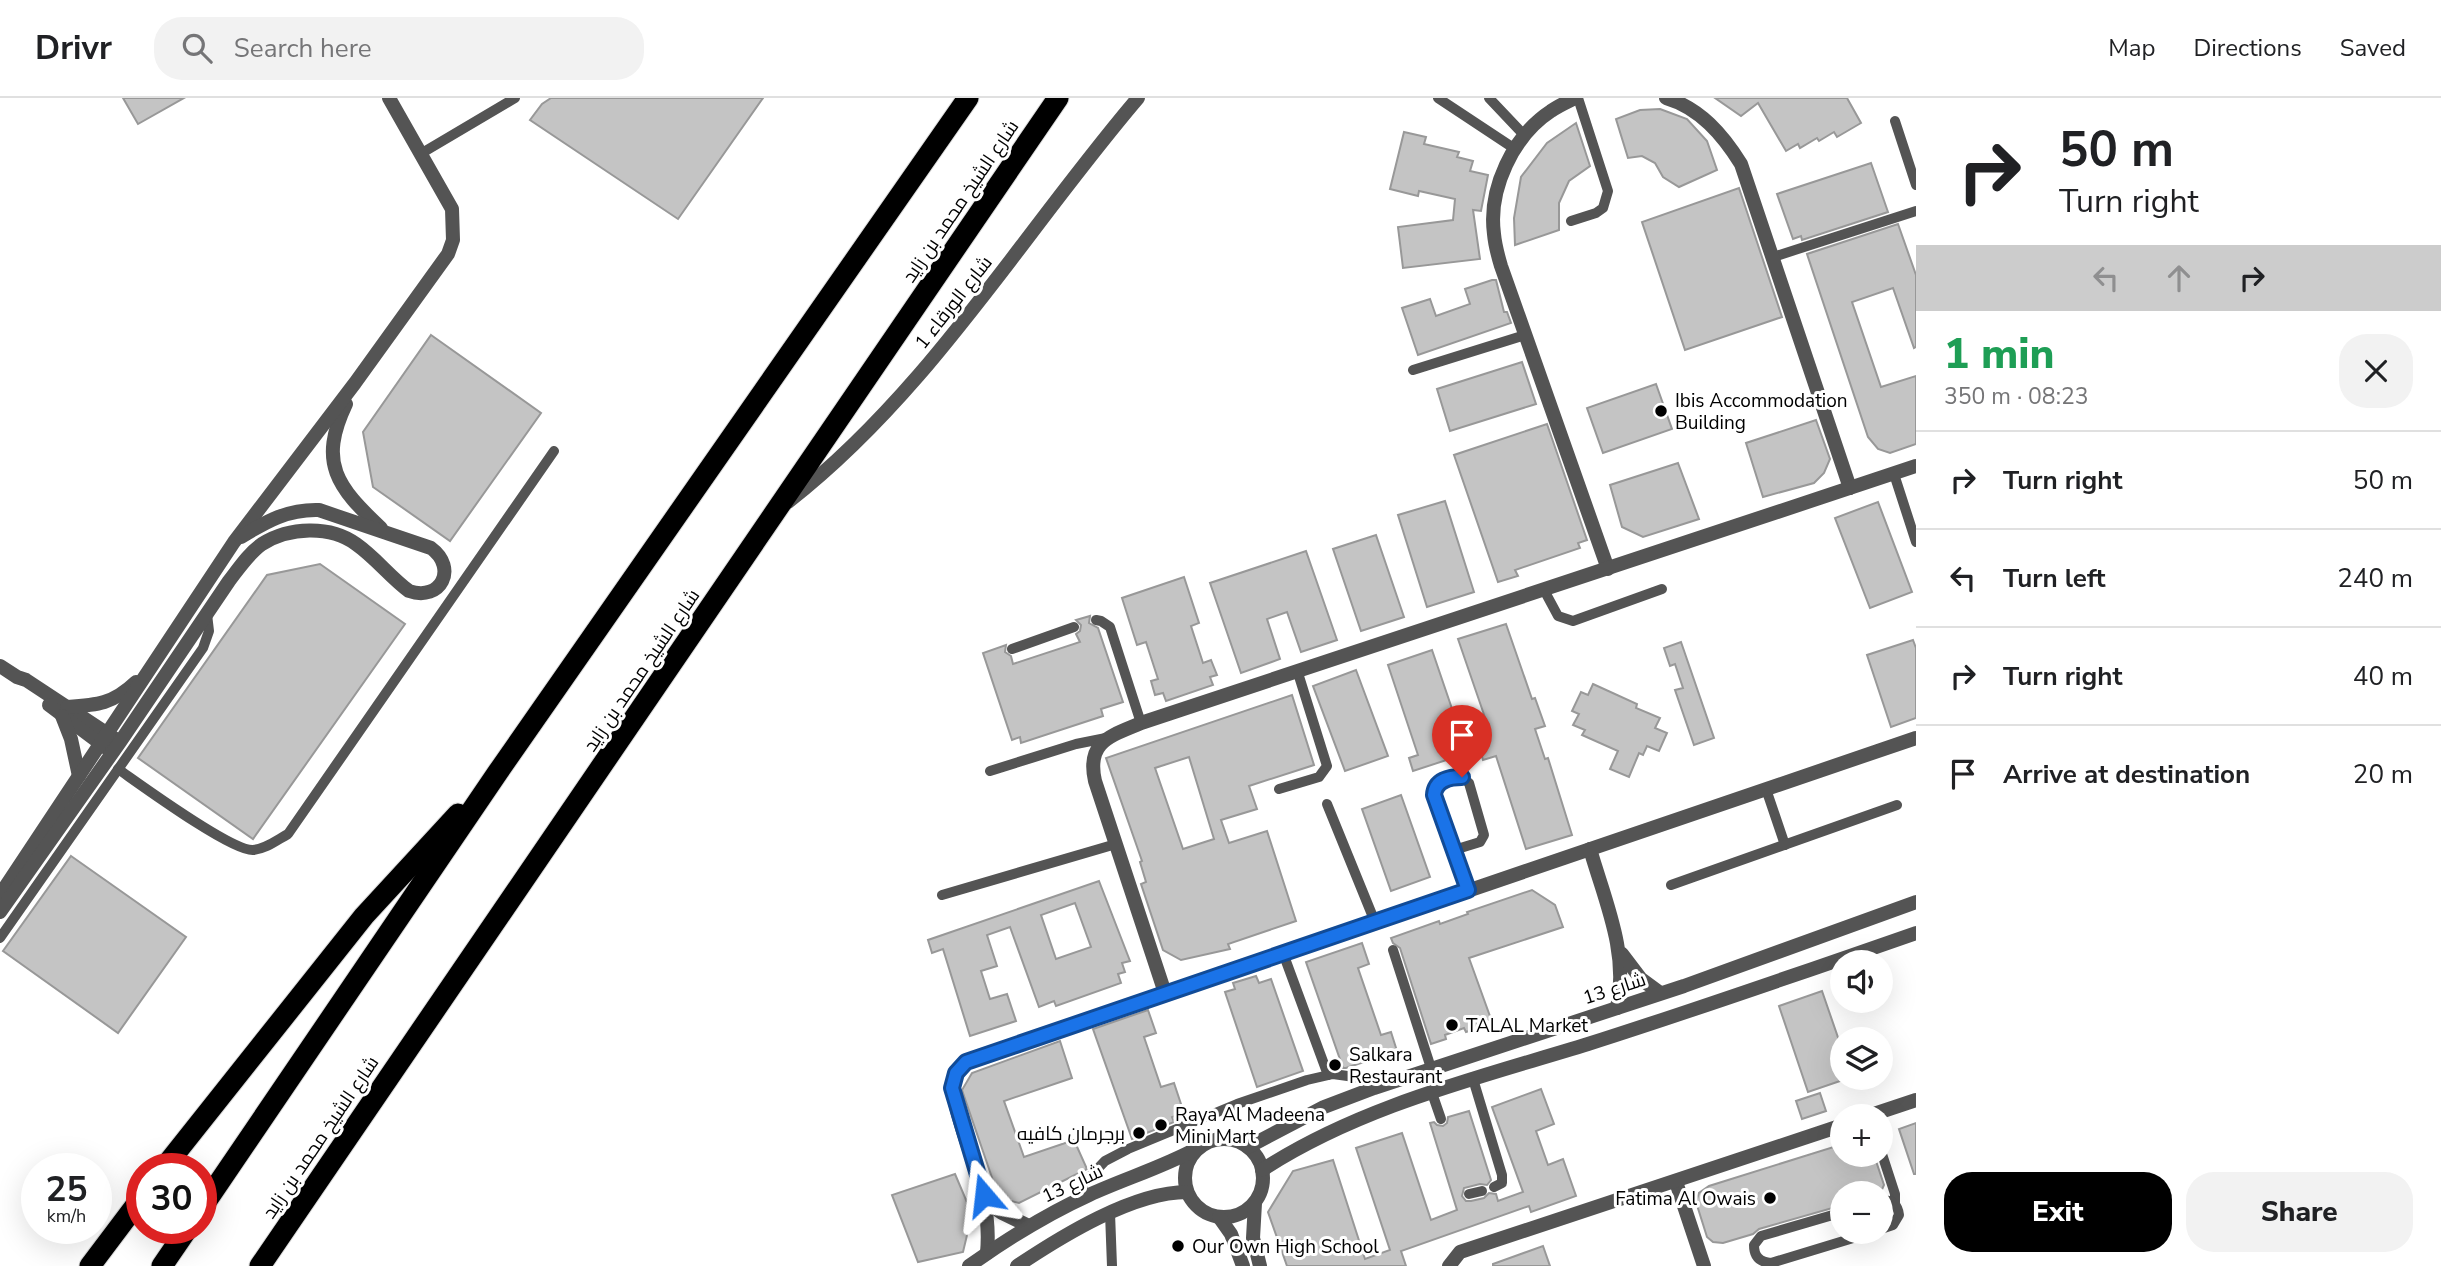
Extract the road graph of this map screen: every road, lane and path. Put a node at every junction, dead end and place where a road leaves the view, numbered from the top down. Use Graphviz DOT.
graph roads {
  1 [pos="388,98"];
  2 [pos="515,98"];
  3 [pos="1058,98"];
  4 [pos="1138,98"];
  5 [pos="1438,98"];
  6 [pos="1489,98"];
  7 [pos="1576,98"];
  8 [pos="1666,98"];
  9 [pos="961,102"];
  10 [pos="1895,121"];
  11 [pos="1524,135"];
  12 [pos="1515,149"];
  13 [pos="422,153"];
  14 [pos="1916,185"];
  15 [pos="1916,211"];
  16 [pos="1571,221"];
  17 [pos="1773,257"];
  18 [pos="1525,335"];
  19 [pos="1413,370"];
  20 [pos="355,383"];
  21 [pos="554,451"];
  22 [pos="1916,466"];
  23 [pos="1894,474"];
  24 [pos="1850,488"];
  25 [pos="778,509"];
  26 [pos="384,531"];
  27 [pos="234,542"];
  28 [pos="1916,542"];
  29 [pos="1608,569"];
  30 [pos="1662,589"];
  31 [pos="1544,590"];
  32 [pos="207,614"];
  33 [pos="1096,620"];
  34 [pos="1074,627"];
  35 [pos="1012,649"];
  36 [pos="159,655"];
  37 [pos="0,666"];
  38 [pos="1298,673"];
  39 [pos="64,710"];
  40 [pos="1141,723"];
  41 [pos="1106,738"];
  42 [pos="1916,738"];
  43 [pos="111,743"];
  44 [pos="118,769"];
  45 [pos="990,771"];
  46 [pos="498,772"];
  47 [pos="79,776"];
  48 [pos="1279,789"];
  49 [pos="1766,789"];
  50 [pos="1327,804"];
  51 [pos="1897,805"];
  52 [pos="1116,844"];
  53 [pos="1785,845"];
  54 [pos="1590,849"];
  55 [pos="1454,850"];
  56 [pos="1671,885"];
  57 [pos="1468,890"];
  58 [pos="0,895"];
  59 [pos="942,895"];
  60 [pos="1916,902"];
  61 [pos="0,912"];
  62 [pos="1375,922"];
  63 [pos="1916,933"];
  64 [pos="0,938"];
  65 [pos="1392,950"];
  66 [pos="1619,950"];
  67 [pos="1283,953"];
  68 [pos="1165,993"];
  69 [pos="1660,993"];
  70 [pos="1617,1008"];
  71 [pos="1431,1068"];
  72 [pos="1328,1075"];
  73 [pos="1473,1080"];
  74 [pos="1374,1088"];
  75 [pos="1432,1093"];
  76 [pos="1916,1100"];
  77 [pos="1893,1108"];
  78 [pos="1441,1119"];
  79 [pos="1830,1129"];
  80 [pos="1248,1147"];
  81 [pos="1198,1149"];
  82 [pos="176,1153"];
  83 [pos="1886,1167"];
  84 [pos="1262,1170"];
  85 [pos="1676,1182"];
  86 [pos="217,1185"];
  87 [pos="1494,1187"];
  88 [pos="1482,1191"];
  89 [pos="1187,1192"];
  90 [pos="1469,1194"];
  91 [pos="986,1202"];
  92 [pos="1075,1202"];
  93 [pos="1255,1203"];
  94 [pos="1895,1204"];
  95 [pos="1111,1213"];
  96 [pos="1830,1216"];
  97 [pos="1219,1217"];
  98 [pos="126,1218"];
  99 [pos="1893,1225"];
  100 [pos="1029,1226"];
  101 [pos="177,1244"];
  102 [pos="1833,1244"];
  103 [pos="987,1253"];
  104 [pos="89,1266"];
  105 [pos="162,1266"];
  106 [pos="260,1266"];
  107 [pos="969,1266"];
  108 [pos="1017,1266"];
  109 [pos="1112,1266"];
  110 [pos="1243,1266"];
  111 [pos="1260,1266"];
  112 [pos="1449,1266"];
  113 [pos="1704,1266"];
  1 -- 13 [label="street"];
  2 -- 13 [label="lane"];
  3 -- 25 [label="highway, شارع الشيخ محمد بن زايد"];
  4 -- 25 [label="street, شارع الورقاء 1"];
  5 -- 12 [label="lane"];
  6 -- 11 [label="lane"];
  7 -- 11 [label="street"];
  7 -- 16 [label="lane"];
  8 -- 17 [label="street"];
  9 -- 46 [label="highway"];
  10 -- 14 [label="lane"];
  11 -- 12 [label="street"];
  12 -- 18 [label="street"];
  13 -- 20 [label="street"];
  15 -- 17 [label="lane"];
  17 -- 24 [label="street"];
  18 -- 19 [label="lane"];
  18 -- 29 [label="street"];
  20 -- 26 [label="street"];
  20 -- 27 [label="street"];
  21 -- 44 [label="lane"];
  22 -- 23 [label="street"];
  23 -- 24 [label="street"];
  23 -- 28 [label="lane"];
  24 -- 29 [label="street"];
  25 -- 106 [label="highway, شارع الشيخ محمد بن زايد"];
  26 -- 27 [label="street"];
  26 -- 32 [label="street"];
  27 -- 36 [label="street"];
  29 -- 31 [label="street"];
  30 -- 31 [label="lane"];
  31 -- 38 [label="street"];
  32 -- 43 [label="street"];
  32 -- 44 [label="lane"];
  33 -- 40 [label="lane"];
  34 -- 35 [label="lane"];
  36 -- 39 [label="street"];
  36 -- 43 [label="street"];
  37 -- 39 [label="street"];
  38 -- 40 [label="street"];
  38 -- 48 [label="lane"];
  39 -- 43 [label="street"];
  39 -- 47 [label="street"];
  40 -- 41 [label="street"];
  41 -- 45 [label="lane"];
  41 -- 52 [label="street"];
  42 -- 49 [label="street"];
  43 -- 47 [label="street"];
  43 -- 61 [label="street"];
  44 -- 64 [label="lane"];
  46 -- 82 [label="highway"];
  46 -- 86 [label="highway"];
  47 -- 58 [label="street"];
  49 -- 53 [label="lane"];
  49 -- 54 [label="street"];
  50 -- 62 [label="lane"];
  51 -- 53 [label="lane"];
  52 -- 59 [label="lane"];
  52 -- 68 [label="street"];
  53 -- 56 [label="lane"];
  54 -- 57 [label="street"];
  54 -- 66 [label="street"];
  55 -- 55 [label="lane"];
  55 -- 57 [label="lane"];
  57 -- 62 [label="street"];
  60 -- 69 [label="street, شارع 13"];
  62 -- 67 [label="street"];
  63 -- 73 [label="street"];
  65 -- 71 [label="lane"];
  66 -- 69 [label="street"];
  66 -- 70 [label="street"];
  67 -- 68 [label="street"];
  67 -- 72 [label="lane"];
  68 -- 91 [label="street"];
  69 -- 70 [label="street, شارع 13"];
  70 -- 71 [label="street, شارع 13"];
  71 -- 74 [label="street, شارع 13"];
  72 -- 74 [label="lane"];
  72 -- 92 [label="lane"];
  73 -- 75 [label="street"];
  73 -- 87 [label="lane"];
  74 -- 80 [label="street, شارع 13"];
  75 -- 78 [label="lane"];
  75 -- 84 [label="street"];
  76 -- 77 [label="street"];
  79 -- 85 [label="street"];
  80 -- 81 [label="street"];
  80 -- 84 [label="street"];
  81 -- 89 [label="street"];
  81 -- 92 [label="street, شارع 13"];
  83 -- 94 [label="lane"];
  84 -- 93 [label="street"];
  85 -- 112 [label="street"];
  85 -- 113 [label="street"];
  88 -- 90 [label="lane"];
  89 -- 95 [label="street"];
  89 -- 97 [label="street"];
  91 -- 100 [label="street"];
  91 -- 103 [label="street"];
  92 -- 100 [label="street, شارع 13"];
  93 -- 97 [label="street"];
  93 -- 111 [label="street"];
  94 -- 99 [label="lane"];
  95 -- 108 [label="street"];
  95 -- 109 [label="lane"];
  96 -- 102 [label="lane"];
  97 -- 110 [label="street"];
  98 -- 104 [label="highway"];
  100 -- 103 [label="street, شارع 13"];
  101 -- 105 [label="highway"];
  103 -- 107 [label="street, شارع 13"];
}
